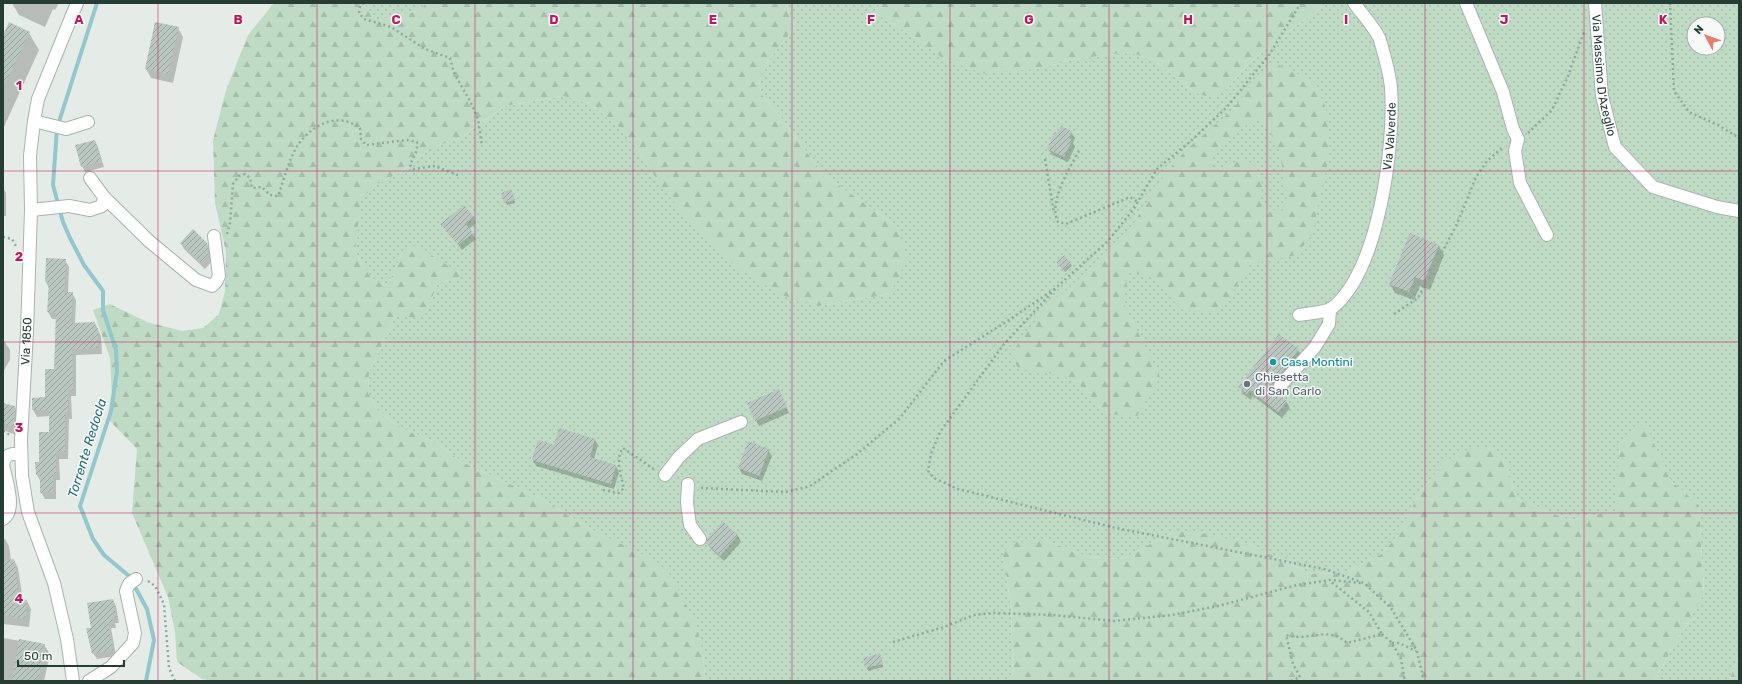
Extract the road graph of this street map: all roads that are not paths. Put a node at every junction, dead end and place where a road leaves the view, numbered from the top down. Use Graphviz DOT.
graph roads {
  1 [pos="77,3"];
  2 [pos="1354,3"];
  3 [pos="1466,3"];
  4 [pos="1595,3"];
  5 [pos="34,121"];
  6 [pos="88,122"];
  7 [pos="90,178"];
  8 [pos="104,197"];
  9 [pos="31,210"];
  10 [pos="1739,211"];
  11 [pos="1547,235"];
  12 [pos="220,237"];
  13 [pos="1330,309"];
  14 [pos="1299,315"];
  15 [pos="1280,386"];
  16 [pos="741,422"];
  17 [pos="21,454"];
  18 [pos="665,475"];
  19 [pos="688,484"];
  20 [pos="3,519"];
  21 [pos="700,539"];
  22 [pos="133,582"];
  23 [pos="73,681"];
  24 [pos="89,681"];
  1 -- 5 [label="street, Via 1850"];
  2 -- 13 [label="street, Via Valverde"];
  3 -- 11 [label="street"];
  4 -- 10 [label="street, Via Massimo D'Azeglio"];
  5 -- 6 [label="street"];
  5 -- 9 [label="street, Via 1850"];
  7 -- 8 [label="street"];
  8 -- 9 [label="street"];
  8 -- 12 [label="street"];
  9 -- 17 [label="street, Via 1850"];
  13 -- 14 [label="street"];
  13 -- 15 [label="street"];
  16 -- 18 [label="street"];
  17 -- 20 [label="street"];
  17 -- 23 [label="street, Via 1850"];
  19 -- 21 [label="street"];
  22 -- 24 [label="street"];
}
